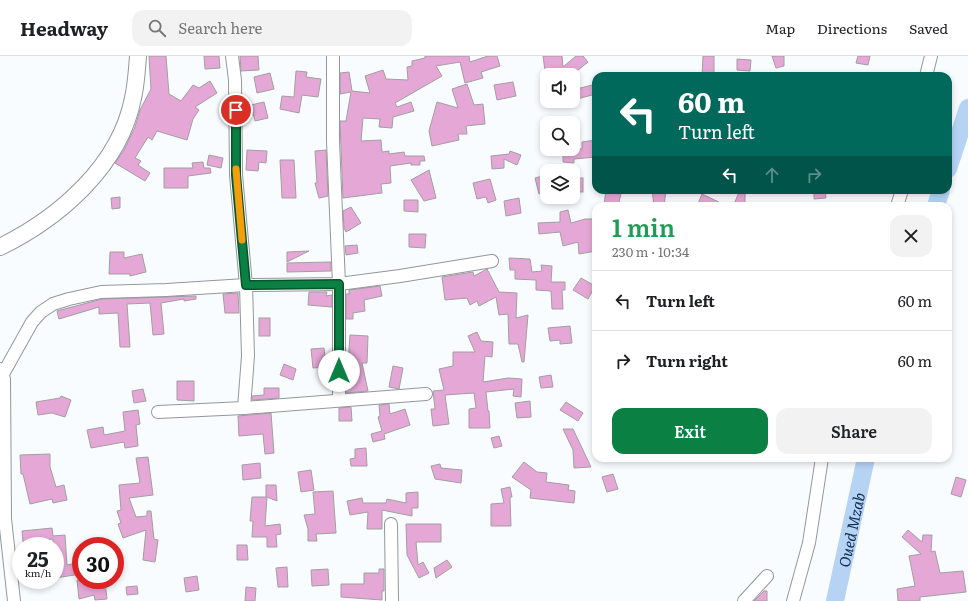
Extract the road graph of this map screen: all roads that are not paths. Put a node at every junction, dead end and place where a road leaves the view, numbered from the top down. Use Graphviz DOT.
graph roads {
  1 [pos="138,56"];
  2 [pos="232,56"];
  3 [pos="333,56"];
  4 [pos="931,56"];
  5 [pos="927,72"];
  6 [pos="0,247"];
  7 [pos="492,261"];
  8 [pos="339,284"];
  9 [pos="246,285"];
  10 [pos="2,372"];
  11 [pos="426,394"];
  12 [pos="339,400"];
  13 [pos="244,408"];
  14 [pos="158,412"];
  15 [pos="821,462"];
  16 [pos="391,524"];
  17 [pos="767,576"];
  18 [pos="14,601"];
  19 [pos="392,601"];
  20 [pos="744,601"];
  21 [pos="793,601"];
  1 -- 6 [label="main road"];
  2 -- 9 [label="street"];
  3 -- 8 [label="street"];
  4 -- 5 [label="street"];
  7 -- 8 [label="street"];
  8 -- 9 [label="street"];
  8 -- 12 [label="street"];
  9 -- 10 [label="street"];
  9 -- 13 [label="street"];
  10 -- 18 [label="street"];
  11 -- 12 [label="street"];
  12 -- 13 [label="street"];
  13 -- 14 [label="street"];
  15 -- 21 [label="street"];
  16 -- 19 [label="street"];
  17 -- 20 [label="street"];
}
